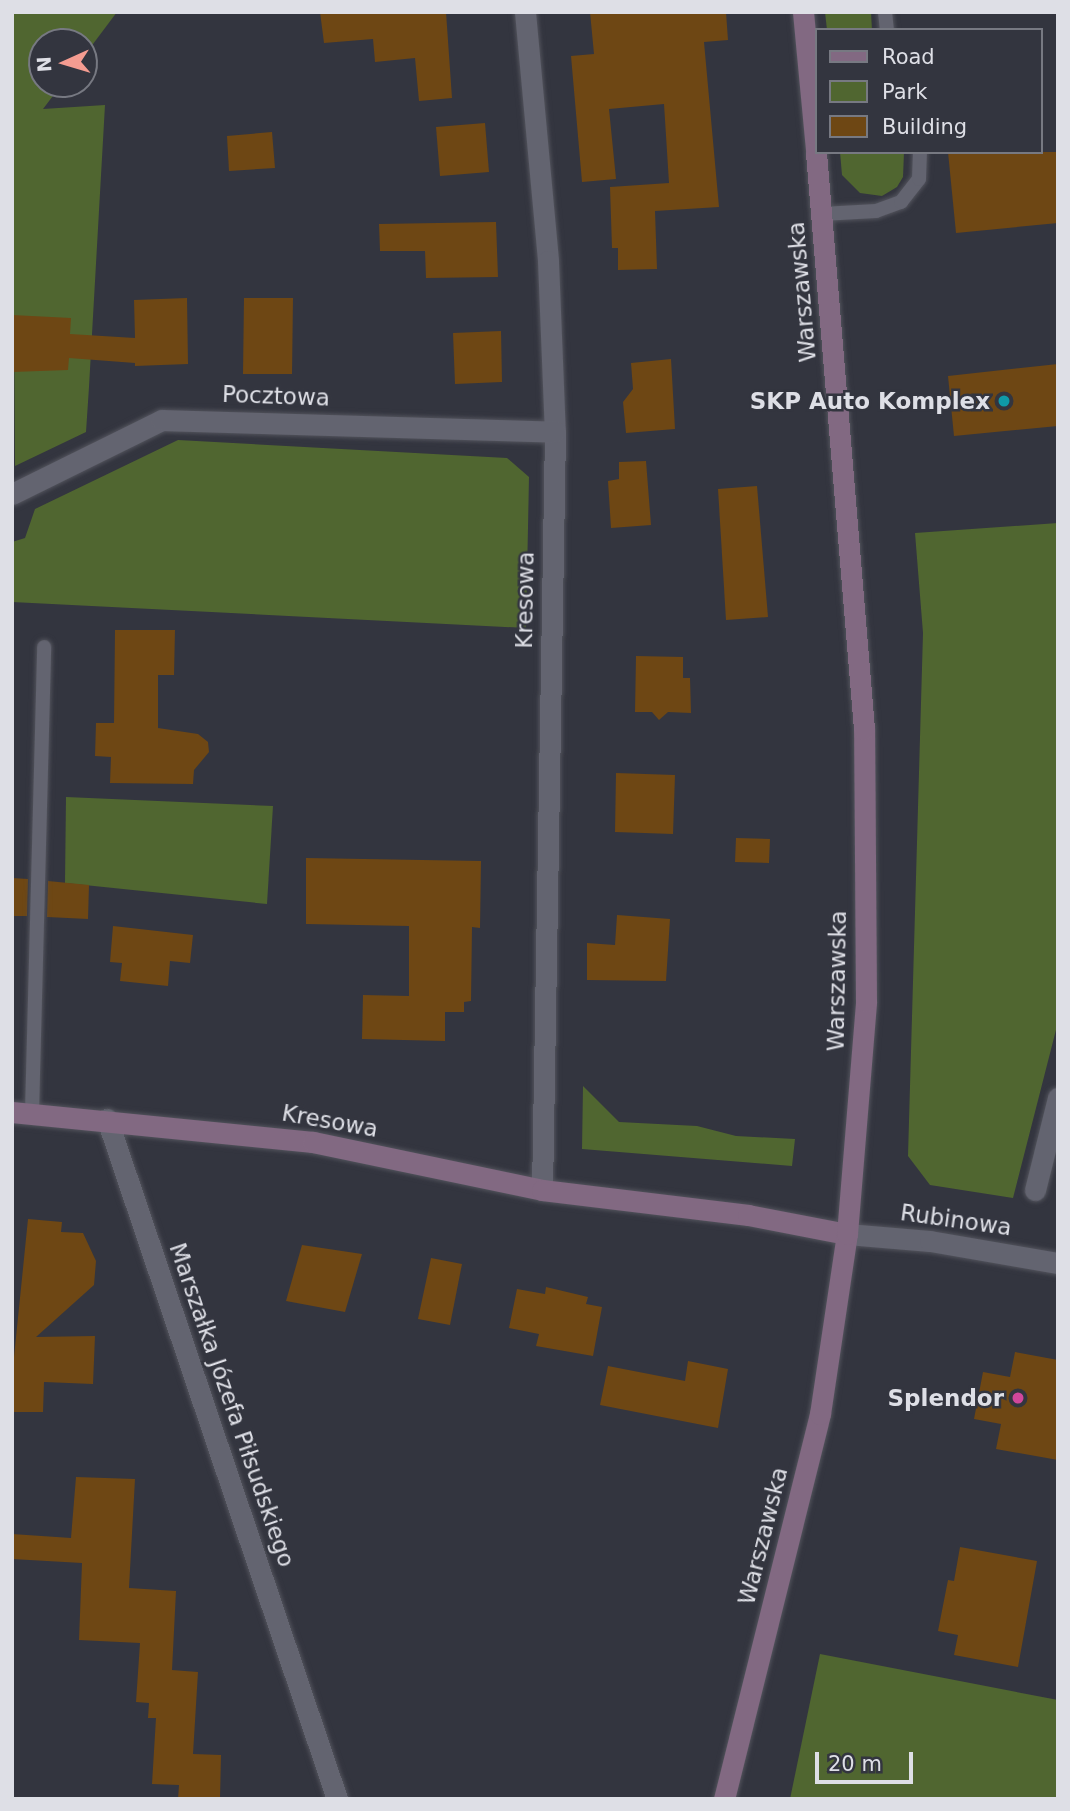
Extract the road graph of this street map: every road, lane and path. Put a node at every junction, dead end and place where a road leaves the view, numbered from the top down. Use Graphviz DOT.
graph roads {
  1 [pos="525,12"];
  2 [pos="803,12"];
  3 [pos="814,130"];
  4 [pos="816,154"];
  5 [pos="920,154"];
  6 [pos="822,214"];
  7 [pos="555,432"];
  8 [pos="12,495"];
  9 [pos="44,647"];
  10 [pos="1058,1098"];
  11 [pos="22,1112"];
  12 [pos="107,1119"];
  13 [pos="542,1190"];
  14 [pos="1035,1190"];
  15 [pos="847,1234"];
  16 [pos="1058,1263"];
  17 [pos="337,1799"];
  18 [pos="724,1799"];
  1 -- 7 [label="street, Kresowa"];
  2 -- 3 [label="main road, Warszawska"];
  4 -- 6 [label="main road, Warszawska"];
  5 -- 6 [label="lane"];
  6 -- 15 [label="main road, Warszawska"];
  7 -- 8 [label="street, Pocztowa"];
  7 -- 13 [label="street, Kresowa"];
  9 -- 11 [label="lane"];
  10 -- 14 [label="street"];
  11 -- 12 [label="main road"];
  12 -- 13 [label="main road, Kresowa"];
  12 -- 17 [label="street, Marszałka Józefa Piłsudskiego"];
  13 -- 15 [label="main road, Kresowa"];
  15 -- 16 [label="street, Rubinowa"];
  15 -- 18 [label="main road, Warszawska"];
}
